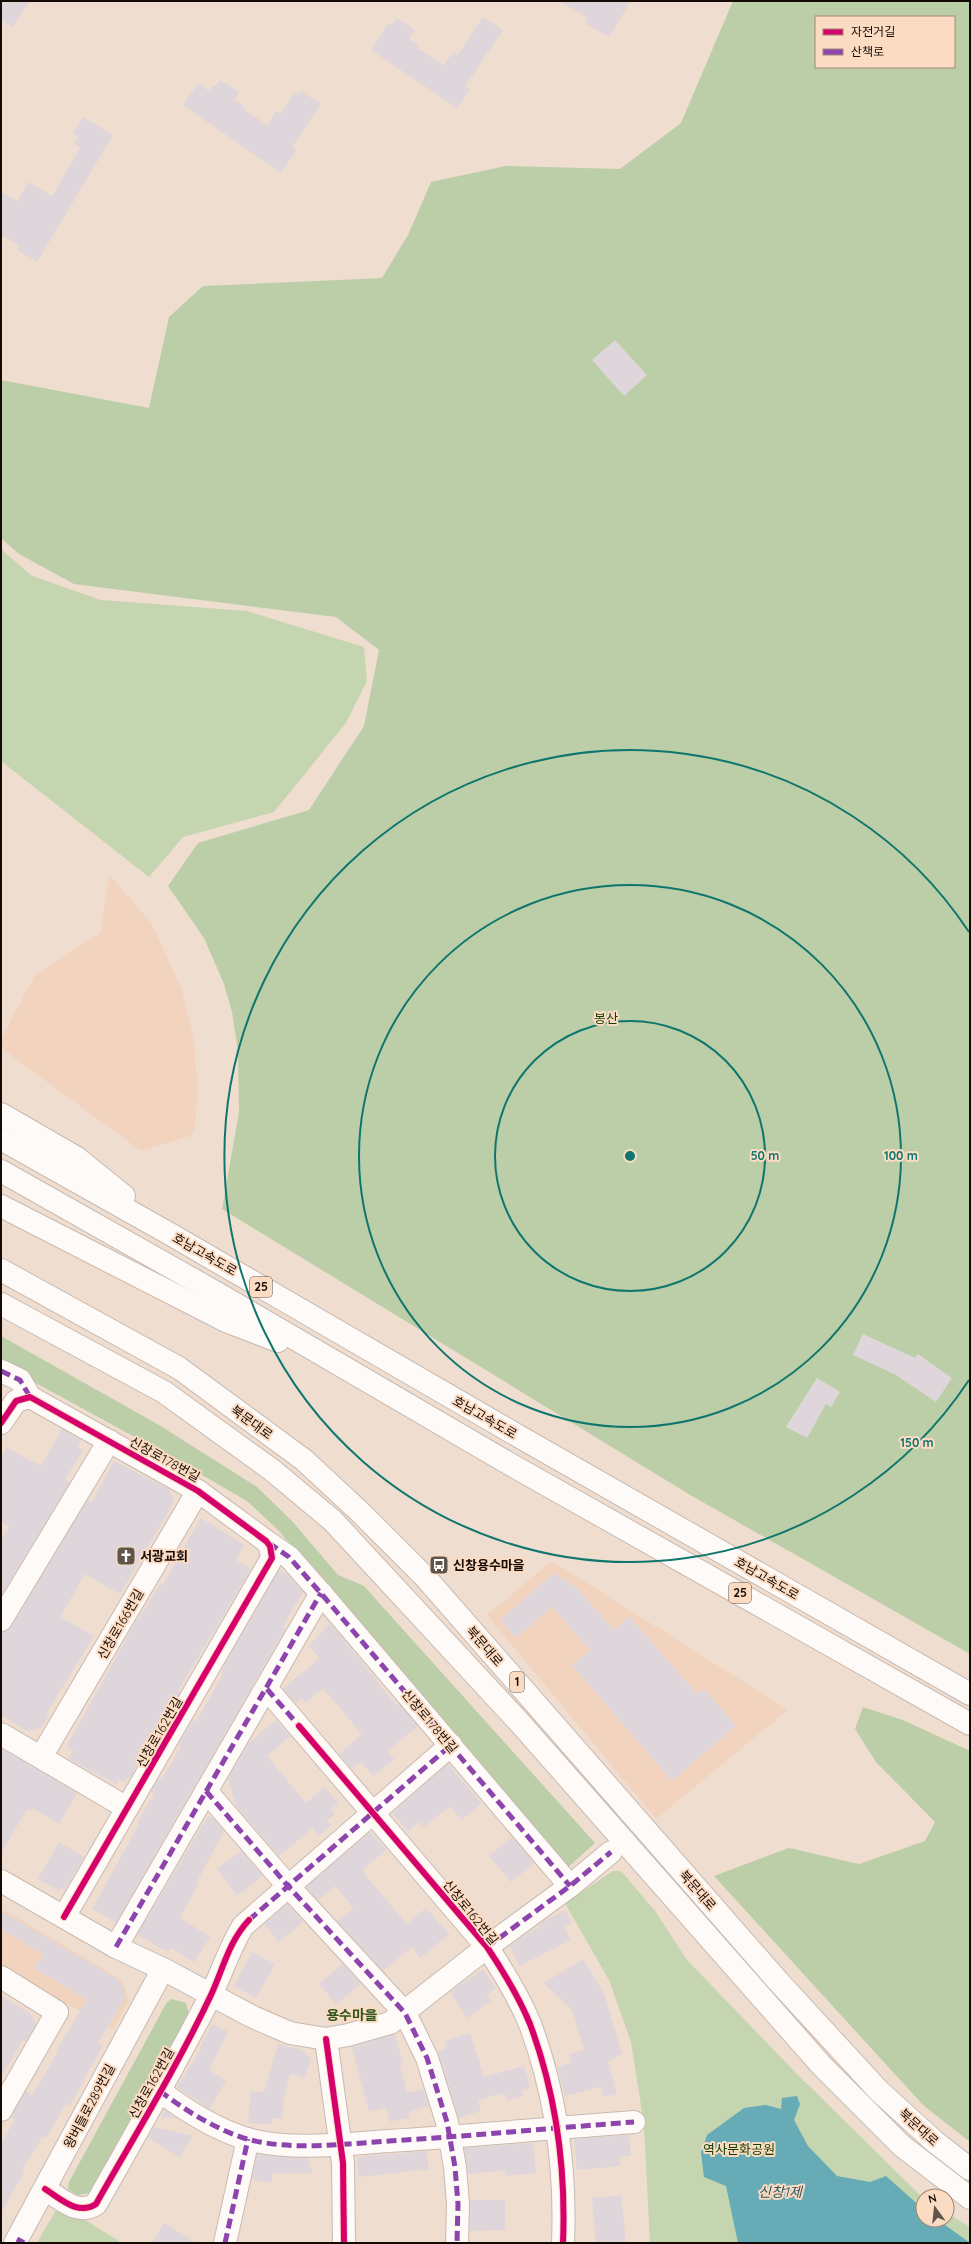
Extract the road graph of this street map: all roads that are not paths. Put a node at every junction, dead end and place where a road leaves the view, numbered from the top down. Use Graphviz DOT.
graph roads {
  1 [pos="1,1114"];
  2 [pos="1,1139"];
  3 [pos="1,1171"];
  4 [pos="1,1206"];
  5 [pos="170,1234"];
  6 [pos="1,1270"];
  7 [pos="1,1304"];
  8 [pos="338,1364"];
  9 [pos="1,1371"];
  10 [pos="30,1397"];
  11 [pos="1,1423"];
  12 [pos="109,1441"];
  13 [pos="198,1491"];
  14 [pos="276,1552"];
  15 [pos="321,1593"];
  16 [pos="1,1620"];
  17 [pos="267,1689"];
  18 [pos="970,1694"];
  19 [pos="970,1724"];
  20 [pos="1,1734"];
  21 [pos="451,1746"];
  22 [pos="41,1757"];
  23 [pos="206,1791"];
  24 [pos="127,1808"];
  25 [pos="374,1813"];
  26 [pos="611,1852"];
  27 [pos="1,1881"];
  28 [pos="288,1886"];
  29 [pos="570,1886"];
  30 [pos="64,1917"];
  31 [pos="116,1947"];
  32 [pos="487,1947"];
  33 [pos="163,1969"];
  34 [pos="1,1977"];
  35 [pos="211,1995"];
  36 [pos="405,2013"];
  37 [pos="326,2039"];
  38 [pos="160,2091"];
  39 [pos="1,2110"];
  40 [pos="634,2122"];
  41 [pos="557,2128"];
  42 [pos="450,2137"];
  43 [pos="248,2139"];
  44 [pos="341,2144"];
  45 [pos="970,2169"];
  46 [pos="44,2189"];
  47 [pos="970,2198"];
  48 [pos="18,2242"];
  49 [pos="225,2243"];
  50 [pos="344,2243"];
  51 [pos="457,2243"];
  52 [pos="563,2243"];
  1 -- 5 [label="main road"];
  2 -- 5 [label="main road, 호남고속도로 / 25"];
  3 -- 8 [label="main road, 호남고속도로 / 25"];
  4 -- 8 [label="main road"];
  5 -- 18 [label="main road, 호남고속도로 / 25"];
  6 -- 45 [label="main road, 북문대로 / 1"];
  7 -- 47 [label="main road, 북문대로 / 1"];
  8 -- 19 [label="main road, 호남고속도로 / 25"];
  9 -- 10 [label="main road"];
  10 -- 11 [label="main road"];
  10 -- 12 [label="main road, 신창로178번길"];
  12 -- 13 [label="main road, 신창로178번길"];
  12 -- 16 [label="main road"];
  13 -- 14 [label="main road, 신창로178번길"];
  13 -- 22 [label="main road, 신창로166번길"];
  14 -- 15 [label="main road, 신창로178번길"];
  14 -- 24 [label="main road, 신창로162번길"];
  15 -- 17 [label="main road"];
  15 -- 21 [label="main road, 신창로178번길"];
  17 -- 23 [label="main road"];
  17 -- 25 [label="main road, 신창로162번길"];
  20 -- 22 [label="main road"];
  21 -- 25 [label="main road, 신창로162번길"];
  21 -- 29 [label="main road, 신창로178번길"];
  22 -- 24 [label="main road"];
  23 -- 28 [label="main road"];
  23 -- 31 [label="main road"];
  24 -- 30 [label="main road, 신창로162번길"];
  25 -- 28 [label="main road, 신창로162번길"];
  25 -- 32 [label="main road, 신창로162번길"];
  26 -- 29 [label="main road, 신창로162번길"];
  27 -- 30 [label="main road, 신창로162번길"];
  28 -- 35 [label="main road, 신창로162번길"];
  28 -- 36 [label="main road"];
  29 -- 32 [label="main road, 신창로162번길"];
  30 -- 31 [label="main road, 신창로162번길"];
  31 -- 33 [label="main road, 신창로162번길"];
  32 -- 36 [label="main road, 신창로162번길"];
  32 -- 41 [label="main road, 신창로162번길"];
  33 -- 35 [label="main road, 신창로162번길"];
  33 -- 46 [label="main road, 왕버들로289번길"];
  34 -- 39 [label="main road"];
  35 -- 37 [label="main road, 신창로162번길"];
  35 -- 38 [label="main road, 신창로162번길"];
  36 -- 37 [label="main road, 신창로162번길"];
  36 -- 42 [label="main road"];
  37 -- 44 [label="main road"];
  38 -- 43 [label="main road"];
  38 -- 46 [label="main road, 신창로162번길"];
  40 -- 41 [label="main road"];
  41 -- 42 [label="main road"];
  41 -- 52 [label="main road, 신창로162번길"];
  42 -- 44 [label="main road"];
  42 -- 51 [label="main road"];
  43 -- 44 [label="main road"];
  43 -- 49 [label="main road"];
  44 -- 50 [label="main road"];
  46 -- 48 [label="main road, 왕버들로289번길"];
}
